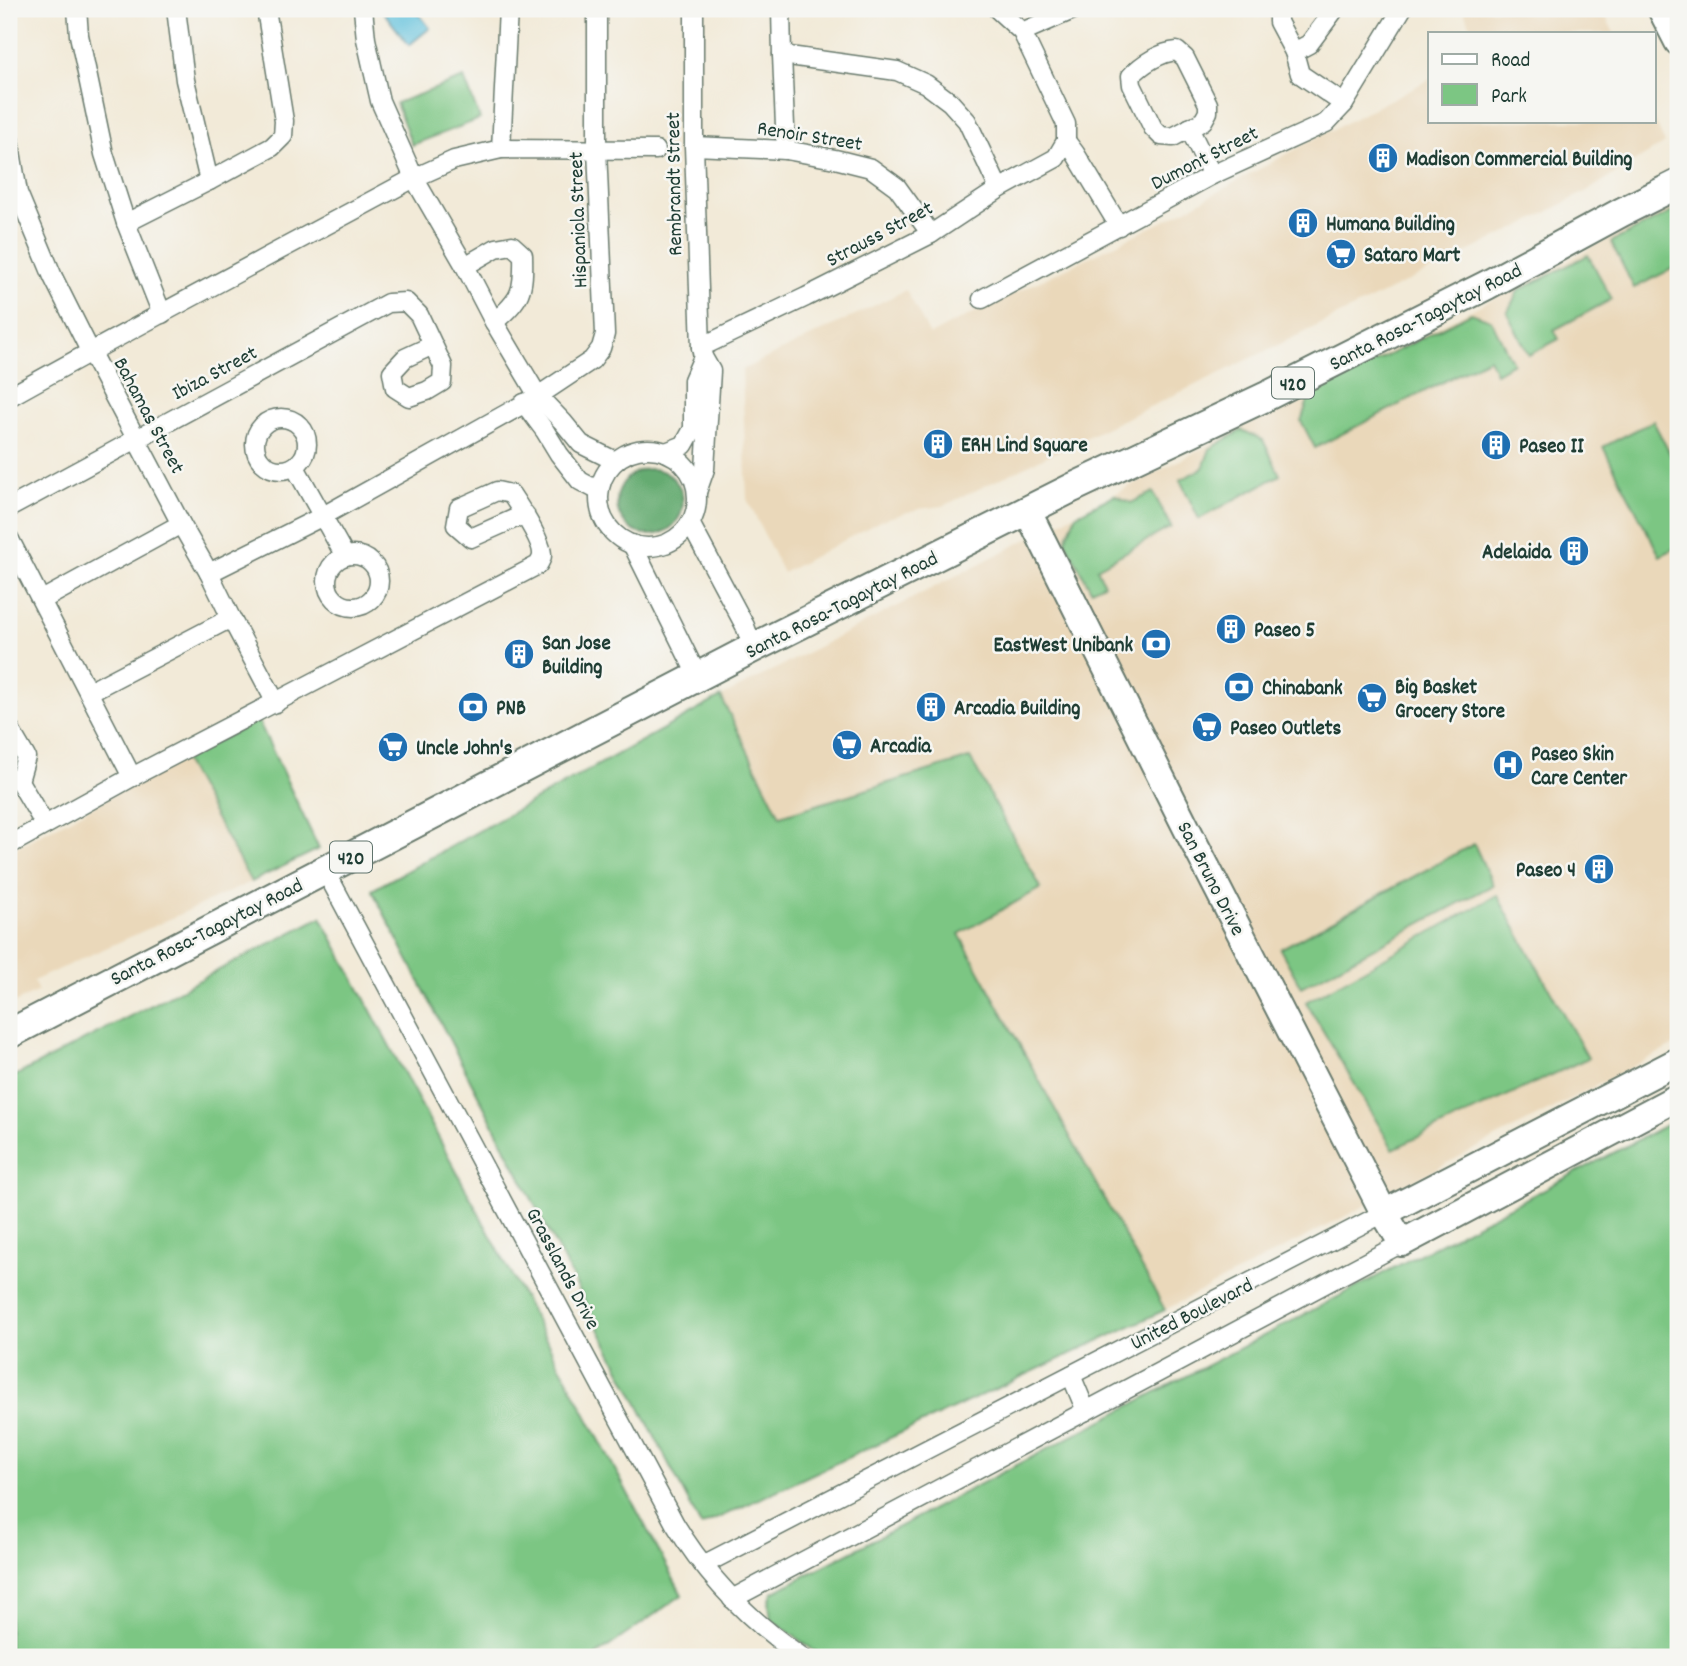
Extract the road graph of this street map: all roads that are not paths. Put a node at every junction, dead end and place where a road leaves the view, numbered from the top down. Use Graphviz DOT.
graph roads {
  1 [pos="77,9"];
  2 [pos="176,9"];
  3 [pos="266,9"];
  4 [pos="363,9"];
  5 [pos="508,9"];
  6 [pos="597,9"];
  7 [pos="694,9"];
  8 [pos="781,9"];
  9 [pos="997,9"];
  10 [pos="1075,9"];
  11 [pos="1278,9"];
  12 [pos="1335,9"];
  13 [pos="1402,9"];
  14 [pos="1661,9"];
  15 [pos="1022,32"];
  16 [pos="1678,42"];
  17 [pos="1294,52"];
  18 [pos="782,55"];
  19 [pos="1343,104"];
  20 [pos="1189,128"];
  21 [pos="9,139"];
  22 [pos="1066,141"];
  23 [pos="694,146"];
  24 [pos="501,149"];
  25 [pos="597,149"];
  26 [pos="656,150"];
  27 [pos="786,150"];
  28 [pos="1212,175"];
  29 [pos="414,177"];
  30 [pos="209,181"];
  31 [pos="1678,184"];
  32 [pos="999,189"];
  33 [pos="126,223"];
  34 [pos="1119,226"];
  35 [pos="931,234"];
  36 [pos="464,266"];
  37 [pos="982,299"];
  38 [pos="162,314"];
  39 [pos="494,322"];
  40 [pos="433,345"];
  41 [pos="90,351"];
  42 [pos="702,352"];
  43 [pos="701,386"];
  44 [pos="9,397"];
  45 [pos="531,400"];
  46 [pos="137,439"];
  47 [pos="666,452"];
  48 [pos="615,461"];
  49 [pos="295,467"];
  50 [pos="599,491"];
  51 [pos="697,492"];
  52 [pos="9,508"];
  53 [pos="1027,510"];
  54 [pos="525,514"];
  55 [pos="323,516"];
  56 [pos="690,523"];
  57 [pos="181,524"];
  58 [pos="9,538"];
  59 [pos="632,544"];
  60 [pos="345,556"];
  61 [pos="209,573"];
  62 [pos="42,600"];
  63 [pos="231,618"];
  64 [pos="753,648"];
  65 [pos="698,677"];
  66 [pos="89,692"];
  67 [pos="276,703"];
  68 [pos="9,728"];
  69 [pos="132,777"];
  70 [pos="14,779"];
  71 [pos="45,825"];
  72 [pos="9,845"];
  73 [pos="325,870"];
  74 [pos="9,1034"];
  75 [pos="1678,1061"];
  76 [pos="1678,1097"];
  77 [pos="1384,1213"];
  78 [pos="1402,1243"];
  79 [pos="1071,1375"];
  80 [pos="1086,1411"];
  81 [pos="702,1565"];
  82 [pos="732,1599"];
  83 [pos="802,1657"];
  1 -- 33 [label="street"];
  2 -- 30 [label="street"];
  3 -- 30 [label="street"];
  4 -- 29 [label="street"];
  5 -- 24 [label="street"];
  6 -- 25 [label="street, Hispaniola Street"];
  7 -- 23 [label="street, Rembrandt Street"];
  8 -- 18 [label="street"];
  9 -- 15 [label="street"];
  10 -- 15 [label="street"];
  11 -- 17 [label="street"];
  12 -- 17 [label="street"];
  13 -- 19 [label="street, Dumont Street"];
  14 -- 16 [label="main road"];
  15 -- 22 [label="street"];
  17 -- 19 [label="street"];
  18 -- 27 [label="street"];
  18 -- 32 [label="street"];
  19 -- 28 [label="street, Dumont Street"];
  20 -- 20 [label="street"];
  20 -- 28 [label="street"];
  21 -- 41 [label="street, Bahamas Street"];
  22 -- 32 [label="street, Strauss Street"];
  22 -- 34 [label="street"];
  23 -- 27 [label="street, Renoir Street"];
  23 -- 42 [label="street, Rembrandt Street"];
  24 -- 25 [label="street"];
  24 -- 29 [label="street"];
  25 -- 26 [label="street"];
  25 -- 45 [label="street, Hispaniola Street"];
  27 -- 35 [label="street, Renoir Street"];
  28 -- 34 [label="street, Dumont Street"];
  29 -- 36 [label="street"];
  29 -- 38 [label="street"];
  30 -- 33 [label="street"];
  31 -- 53 [label="main road, Santa Rosa-Tagaytay Road / 420"];
  32 -- 35 [label="street, Strauss Street"];
  33 -- 38 [label="street"];
  34 -- 37 [label="street, Dumont Street"];
  35 -- 42 [label="street, Strauss Street"];
  36 -- 39 [label="street"];
  36 -- 39 [label="street"];
  38 -- 41 [label="street"];
  39 -- 45 [label="street"];
  40 -- 46 [label="street, Ibiza Street"];
  41 -- 44 [label="street"];
  41 -- 46 [label="street, Bahamas Street"];
  42 -- 43 [label="street, Rembrandt Street"];
  43 -- 47 [label="street, Rembrandt Street"];
  43 -- 51 [label="street, Rembrandt Street"];
  45 -- 48 [label="street"];
  45 -- 50 [label="street"];
  45 -- 55 [label="street, Hispaniola Street"];
  46 -- 52 [label="street, Ibiza Street"];
  46 -- 57 [label="street, Bahamas Street"];
  47 -- 48 [label="street"];
  47 -- 51 [label="street"];
  48 -- 50 [label="street"];
  49 -- 55 [label="street"];
  50 -- 59 [label="street"];
  51 -- 56 [label="street"];
  53 -- 64 [label="main road, Santa Rosa-Tagaytay Road / 420"];
  53 -- 77 [label="main road, San Bruno Drive"];
  54 -- 67 [label="street"];
  55 -- 60 [label="street"];
  55 -- 61 [label="street, Hispaniola Street"];
  56 -- 59 [label="street"];
  56 -- 64 [label="street"];
  57 -- 61 [label="street, Bahamas Street"];
  57 -- 62 [label="street"];
  58 -- 62 [label="street"];
  59 -- 65 [label="street"];
  61 -- 63 [label="street, Bahamas Street"];
  62 -- 66 [label="street"];
  63 -- 66 [label="street"];
  63 -- 67 [label="street, Bahamas Street"];
  64 -- 65 [label="main road, Santa Rosa-Tagaytay Road / 420"];
  65 -- 73 [label="main road, Santa Rosa-Tagaytay Road / 420"];
  66 -- 69 [label="street"];
  67 -- 69 [label="street"];
  68 -- 70 [label="street"];
  69 -- 71 [label="street"];
  70 -- 71 [label="street"];
  71 -- 72 [label="street"];
  73 -- 74 [label="main road, Santa Rosa-Tagaytay Road / 420"];
  73 -- 81 [label="street, Grasslands Drive"];
  75 -- 77 [label="main road, United Boulevard"];
  76 -- 78 [label="main road, United Boulevard"];
  77 -- 78 [label="main road, San Bruno Drive"];
  77 -- 79 [label="street, United Boulevard"];
  78 -- 80 [label="street, United Boulevard"];
  79 -- 80 [label="street"];
  79 -- 81 [label="street, United Boulevard"];
  80 -- 82 [label="street, United Boulevard"];
  81 -- 82 [label="street, Grasslands Drive"];
  82 -- 83 [label="street, Grasslands Drive"];
}
